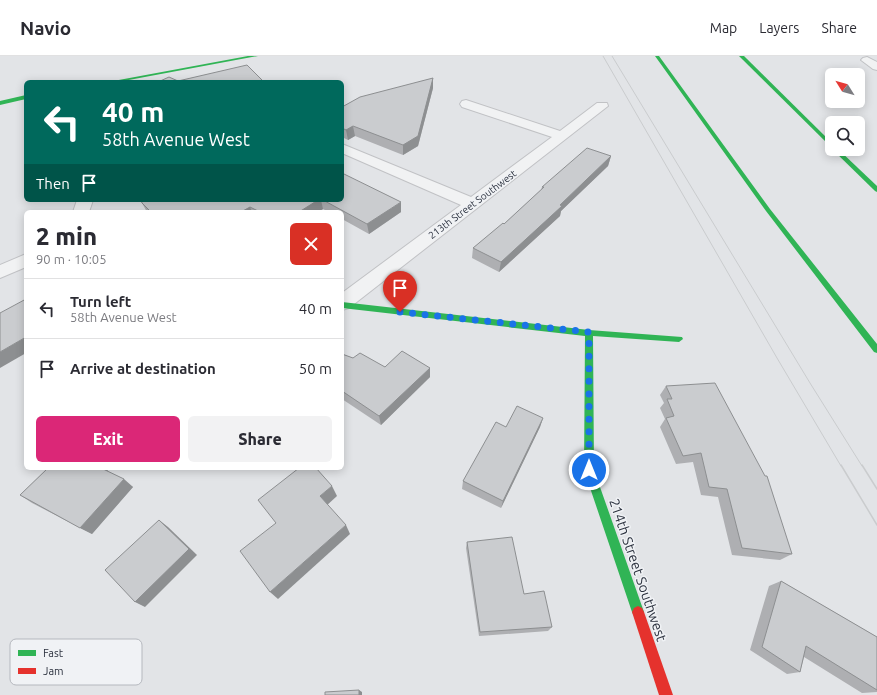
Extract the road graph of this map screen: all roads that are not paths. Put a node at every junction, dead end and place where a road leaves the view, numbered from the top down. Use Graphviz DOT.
graph roads {
  1 [pos="256,56"];
  2 [pos="657,56"];
  3 [pos="741,56"];
  4 [pos="867,60"];
  5 [pos="877,66"];
  6 [pos="121,80"];
  7 [pos="24,97"];
  8 [pos="0,103"];
  9 [pos="466,104"];
  10 [pos="602,106"];
  11 [pos="562,136"];
  12 [pos="825,139"];
  13 [pos="344,149"];
  14 [pos="842,156"];
  15 [pos="344,164"];
  16 [pos="399,188"];
  17 [pos="877,190"];
  18 [pos="473,204"];
  19 [pos="442,207"];
  20 [pos="459,215"];
  21 [pos="24,261"];
  22 [pos="0,272"];
  23 [pos="344,302"];
  24 [pos="344,304"];
  25 [pos="589,332"];
  26 [pos="679,339"];
  27 [pos="877,350"];
  28 [pos="666,695"];
  1 -- 6 [label="main road"];
  2 -- 27 [label="main road"];
  3 -- 12 [label="main road"];
  4 -- 5 [label="street"];
  7 -- 8 [label="main road"];
  9 -- 11 [label="street"];
  10 -- 11 [label="street, 213th Street Southwest"];
  11 -- 18 [label="street, 213th Street Southwest"];
  13 -- 18 [label="street"];
  14 -- 17 [label="main road"];
  15 -- 16 [label="street"];
  18 -- 20 [label="street, 213th Street Southwest"];
  19 -- 20 [label="street"];
  20 -- 23 [label="street, 213th Street Southwest"];
  21 -- 22 [label="street"];
  24 -- 25 [label="main road"];
  25 -- 26 [label="main road"];
  25 -- 28 [label="main road, 214th Street Southwest"];
}
